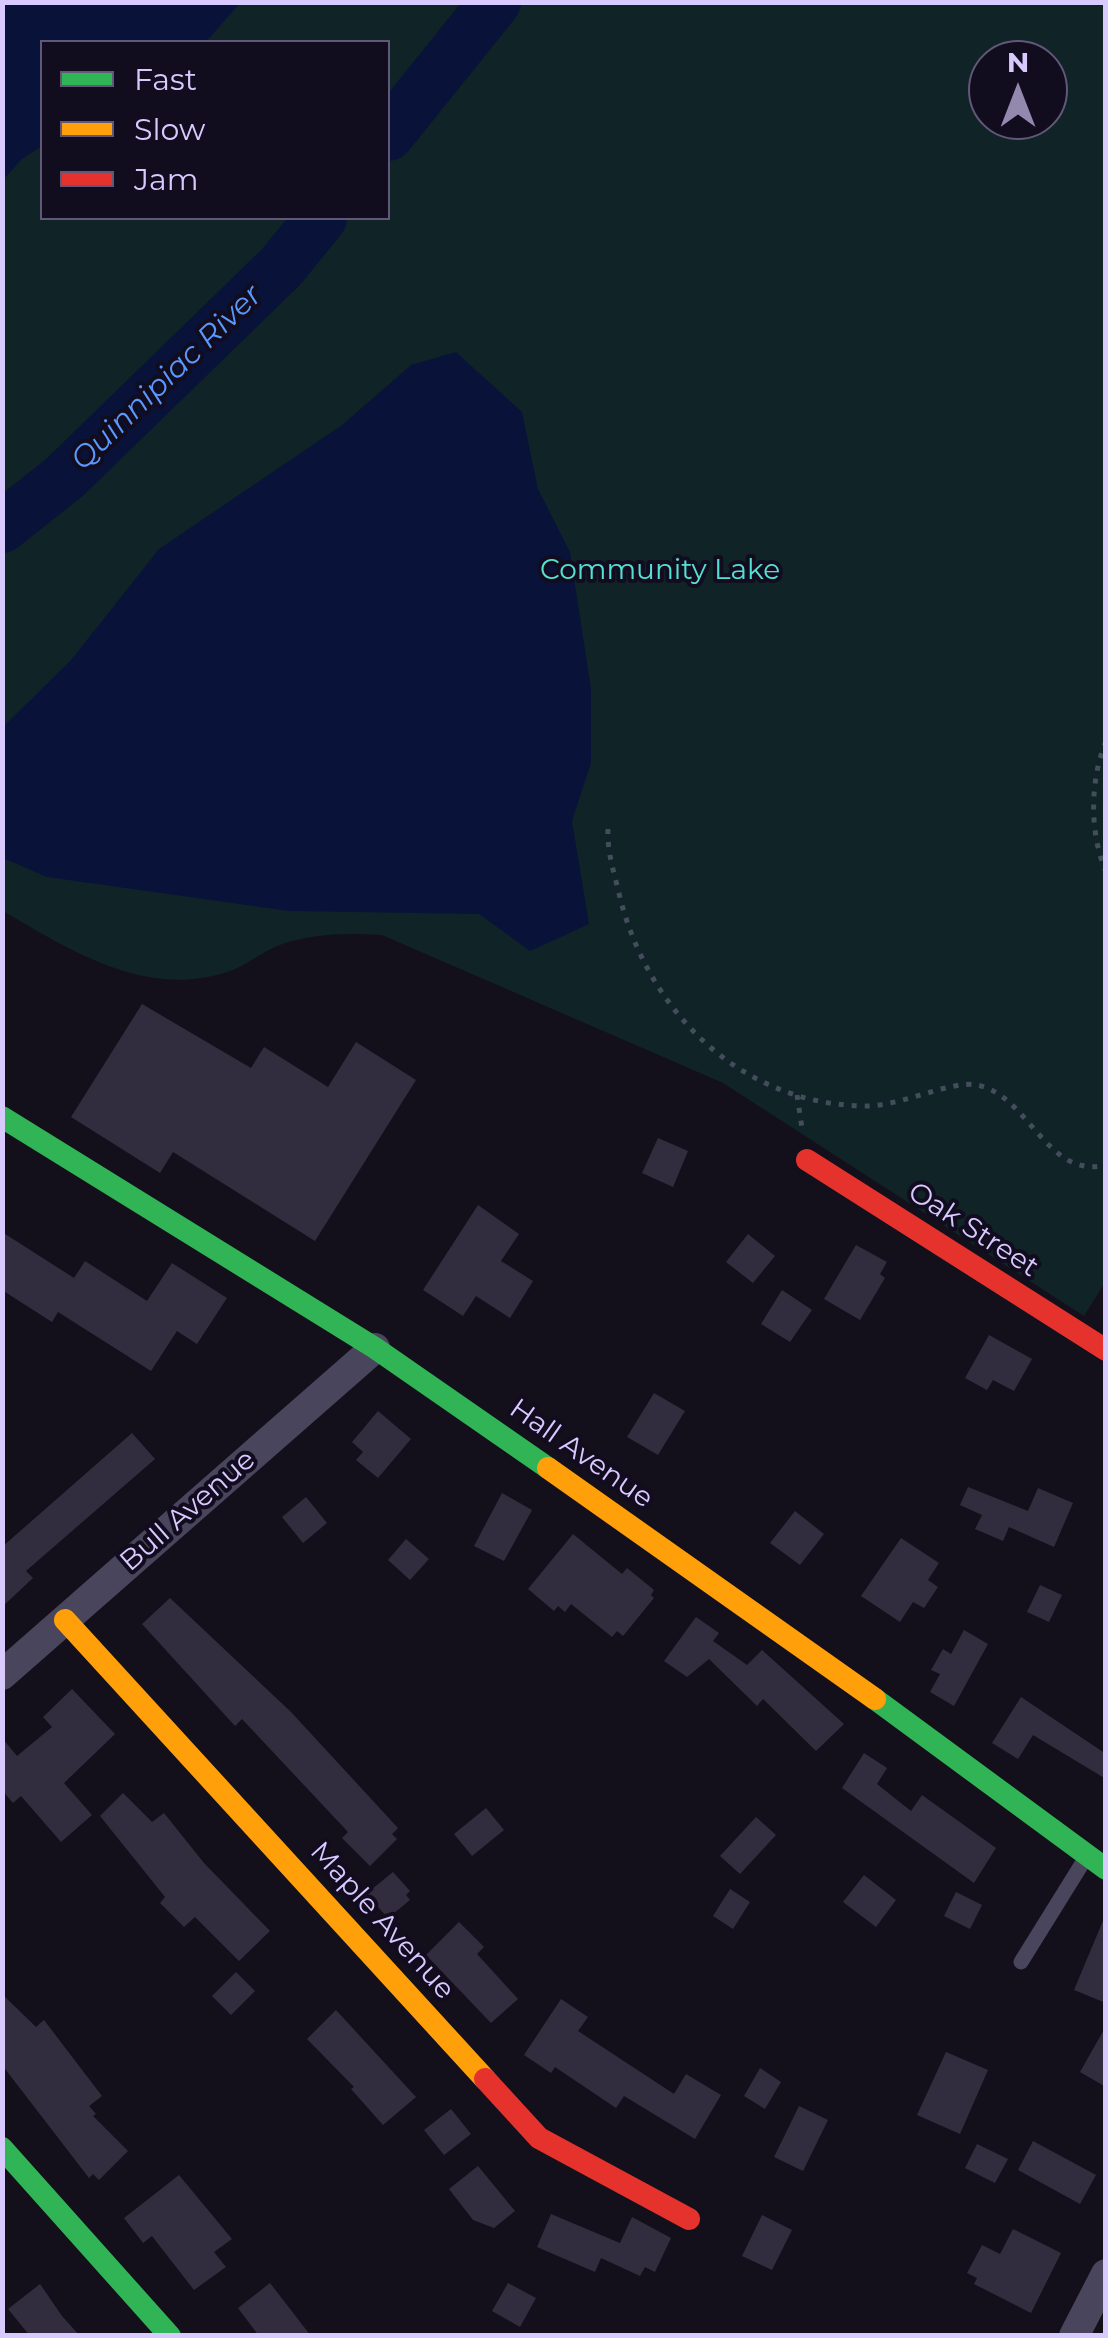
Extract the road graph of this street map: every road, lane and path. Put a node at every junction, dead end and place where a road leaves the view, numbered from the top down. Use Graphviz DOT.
graph roads {
  1 [pos="1106,741"];
  2 [pos="608,829"];
  3 [pos="1106,872"];
  4 [pos="2,1117"];
  5 [pos="808,1160"];
  6 [pos="1106,1165"];
  7 [pos="375,1348"];
  8 [pos="1106,1350"];
  9 [pos="64,1620"];
  10 [pos="2,1675"];
  11 [pos="1096,1862"];
  12 [pos="1021,1962"];
  13 [pos="2,2148"];
  14 [pos="690,2218"];
  15 [pos="1106,2274"];
  16 [pos="170,2336"];
  17 [pos="1074,2336"];
  1 -- 3 [label="path"];
  2 -- 6 [label="path"];
  4 -- 7 [label="street, Hall Avenue"];
  5 -- 8 [label="street, Oak Street"];
  7 -- 9 [label="street, Bull Avenue"];
  7 -- 11 [label="street, Hall Avenue"];
  9 -- 10 [label="street, Bull Avenue"];
  9 -- 14 [label="street, Maple Avenue"];
  11 -- 12 [label="lane"];
  13 -- 16 [label="street"];
  15 -- 17 [label="street"];
}
